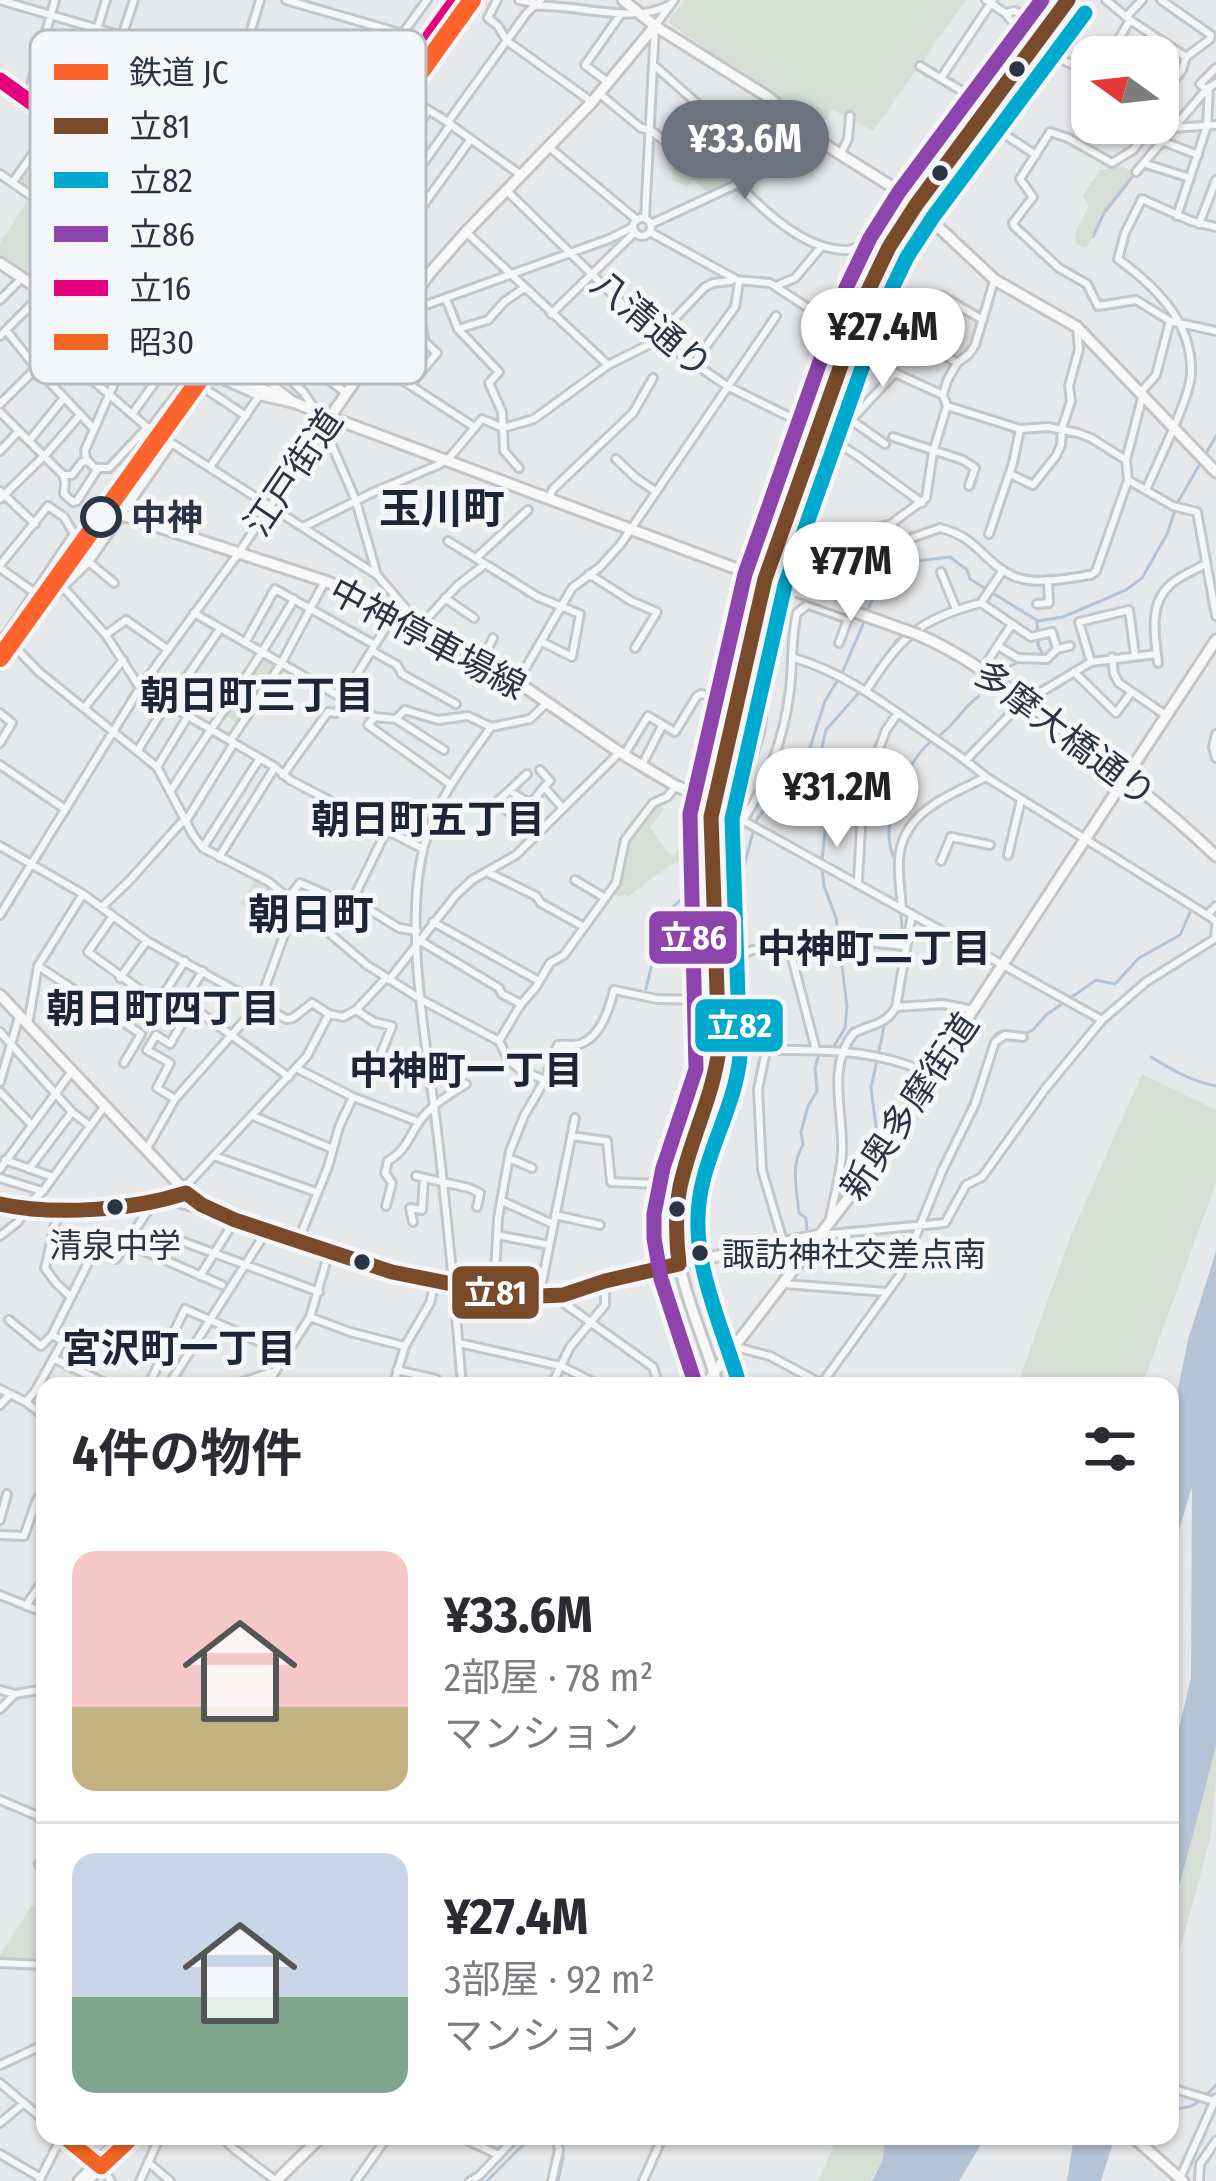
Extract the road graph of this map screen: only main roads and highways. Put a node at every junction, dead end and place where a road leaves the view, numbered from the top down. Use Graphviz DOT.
graph roads {
  1 [pos="1068,0"];
  2 [pos="622,6"];
  3 [pos="655,26"];
  4 [pos="916,205"];
  5 [pos="1,266"];
  6 [pos="426,278"];
  7 [pos="30,285"];
  8 [pos="251,384"];
  9 [pos="352,384"];
  10 [pos="327,422"];
  11 [pos="1216,472"];
  12 [pos="122,515"];
  13 [pos="765,579"];
  14 [pos="1214,642"];
  15 [pos="1127,778"];
  16 [pos="719,805"];
  17 [pos="1216,858"];
  18 [pos="0,995"];
  19 [pos="820,1235"];
  20 [pos="679,1264"];
  21 [pos="713,1370"];
  22 [pos="708,1377"];
  23 [pos="715,1377"];
  24 [pos="116,2145"];
  25 [pos="123,2145"];
  26 [pos="313,2145"];
  27 [pos="1142,2145"];
  28 [pos="98,2166"];
  29 [pos="1180,2180"];
  30 [pos="83,2181"];
  31 [pos="276,2181"];
  1 -- 4 [label="main road"];
  2 -- 3 [label="main road"];
  3 -- 4 [label="main road"];
  3 -- 6 [label="main road, 江戸街道"];
  4 -- 11 [label="main road"];
  4 -- 13 [label="main road"];
  5 -- 7 [label="main road"];
  8 -- 10 [label="main road, 多摩大橋通り"];
  9 -- 10 [label="main road, 江戸街道"];
  10 -- 13 [label="main road, 多摩大橋通り"];
  12 -- 16 [label="main road, 中神停車場線"];
  13 -- 15 [label="main road, 多摩大橋通り, bridge"];
  13 -- 16 [label="main road"];
  14 -- 15 [label="main road, 新奥多摩街道"];
  15 -- 17 [label="main road, 多摩大橋通り"];
  15 -- 19 [label="main road, 新奥多摩街道"];
  16 -- 20 [label="main road"];
  18 -- 20 [label="main road"];
  19 -- 20 [label="main road"];
  19 -- 21 [label="main road, 新奥多摩街道"];
  20 -- 21 [label="main road"];
  21 -- 22 [label="main road, 新奥多摩街道"];
  21 -- 23 [label="main road"];
  24 -- 28 [label="main road"];
  25 -- 28 [label="main road"];
  26 -- 31 [label="main road"];
  27 -- 29 [label="main road"];
  28 -- 30 [label="main road"];
}
